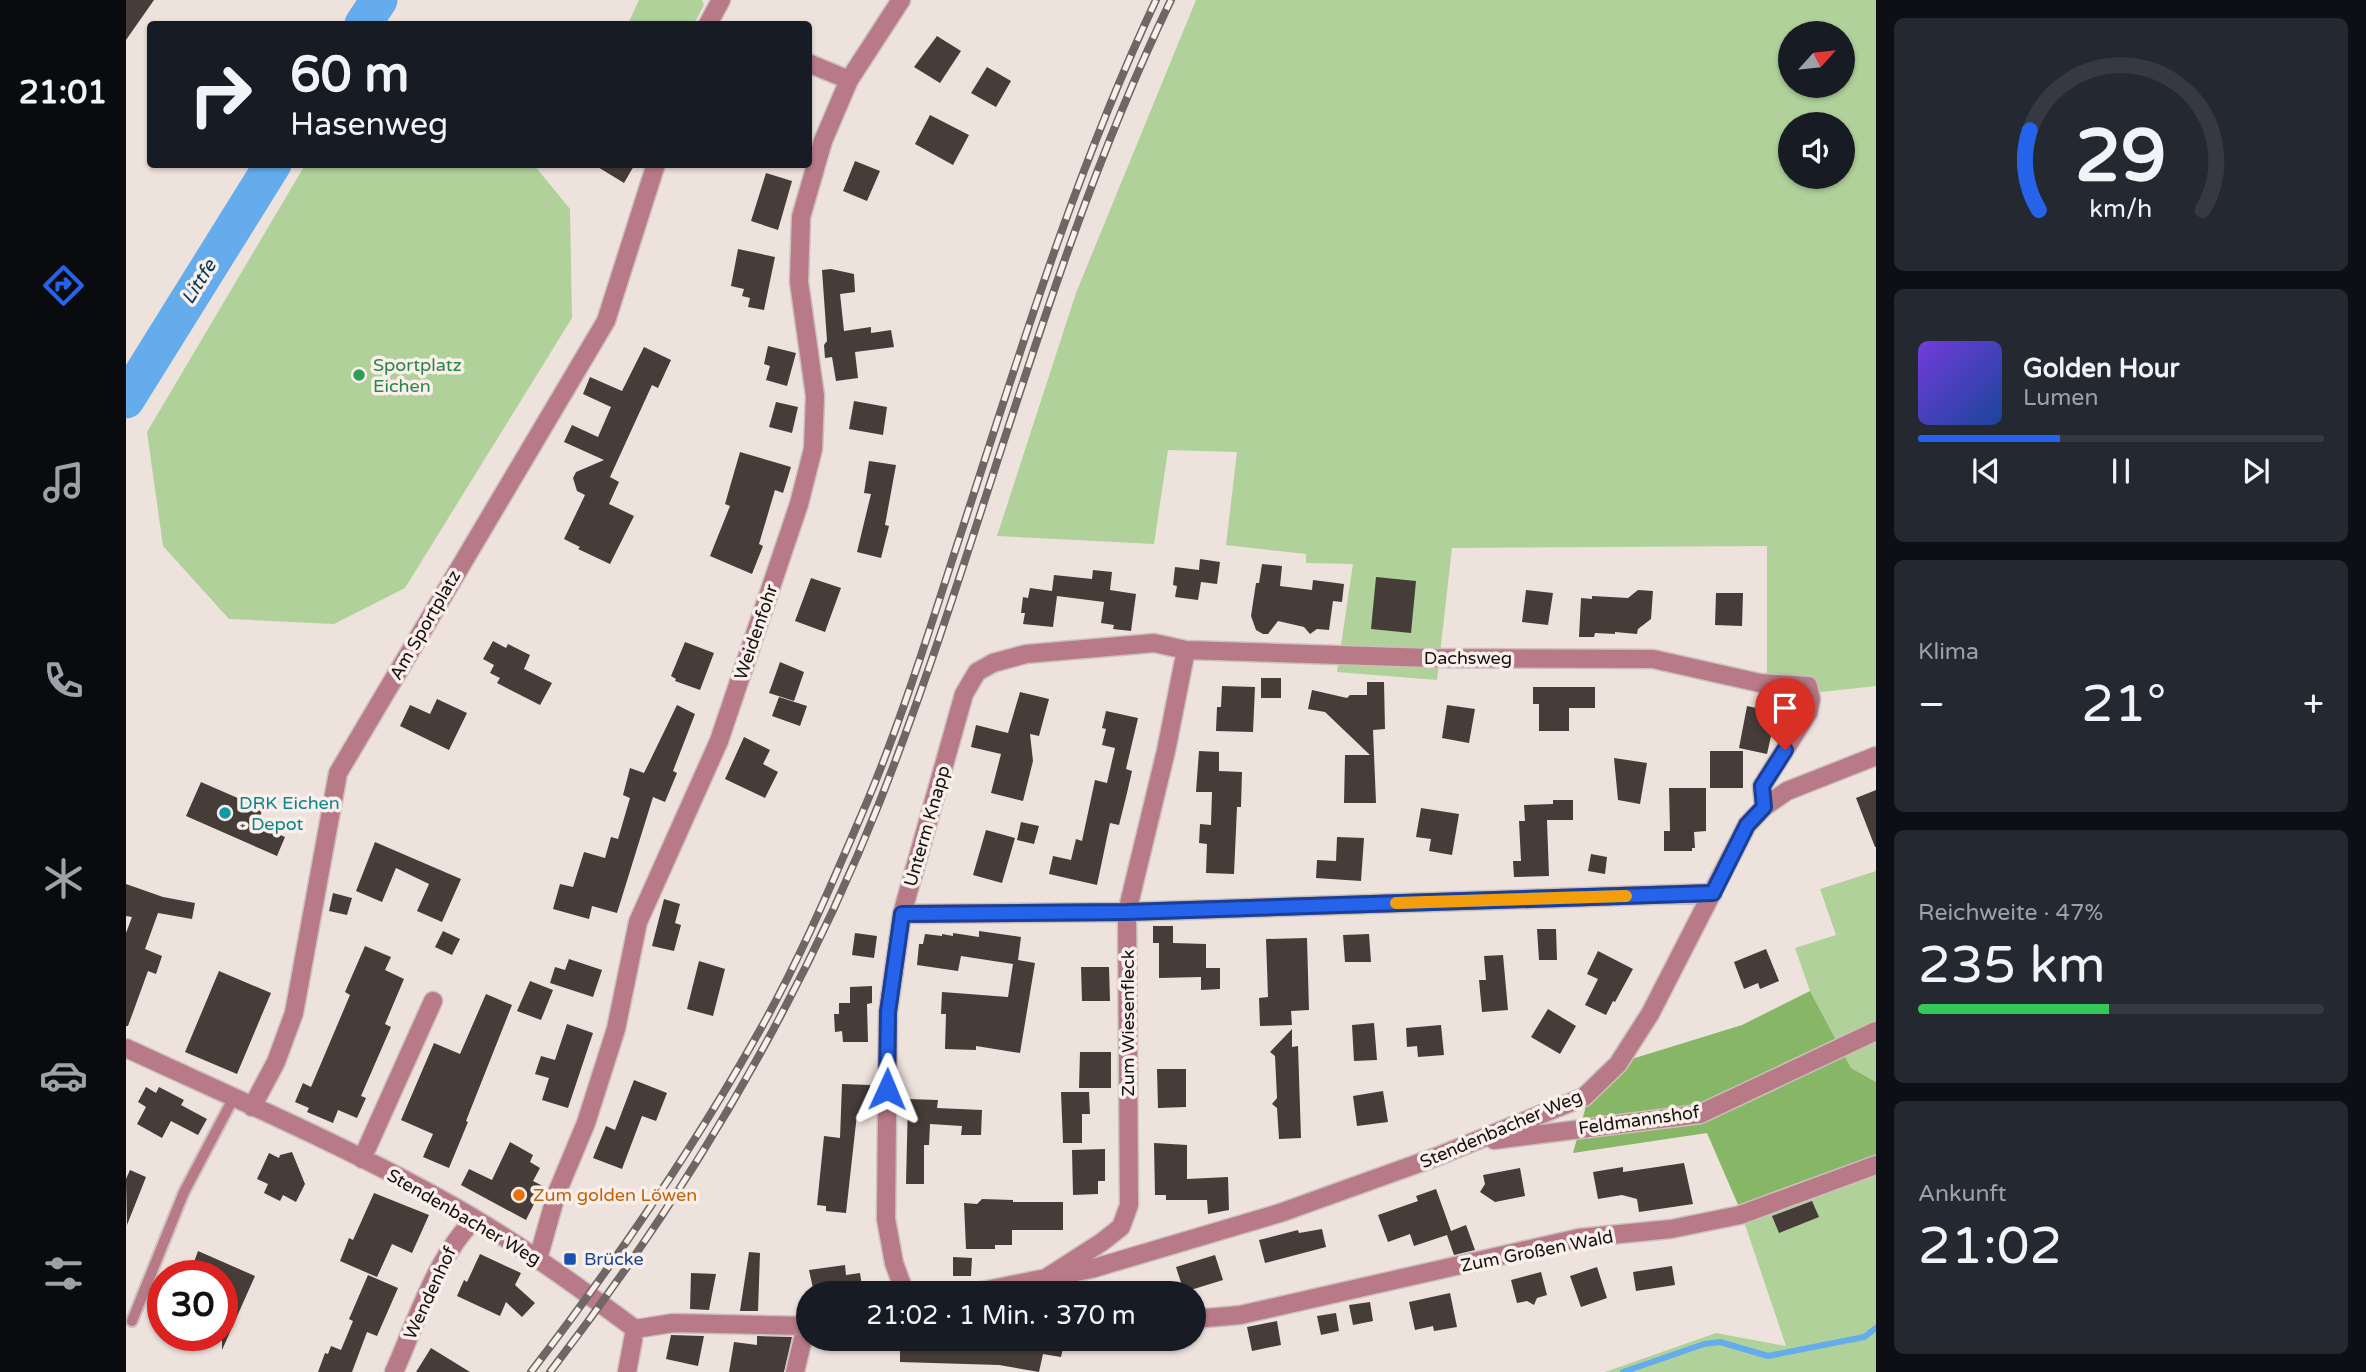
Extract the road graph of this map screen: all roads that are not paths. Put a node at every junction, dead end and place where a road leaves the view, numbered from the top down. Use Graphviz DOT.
graph roads {
  1 [pos="721,0"];
  2 [pos="901,0"];
  3 [pos="710,21"];
  4 [pos="812,66"];
  5 [pos="849,80"];
  6 [pos="655,168"];
  7 [pos="1186,650"];
  8 [pos="993,663"];
  9 [pos="1876,756"];
  10 [pos="1764,807"];
  11 [pos="1713,893"];
  12 [pos="1127,912"];
  13 [pos="902,914"];
  14 [pos="432,1001"];
  15 [pos="1876,1031"];
  16 [pos="126,1048"];
  17 [pos="233,1099"];
  18 [pos="252,1107"];
  19 [pos="1470,1143"];
  20 [pos="362,1159"];
  21 [pos="1876,1165"];
  22 [pos="474,1220"];
  23 [pos="538,1259"];
  24 [pos="1046,1278"];
  25 [pos="901,1281"];
  26 [pos="1031,1281"];
  27 [pos="1050,1281"];
  28 [pos="1206,1319"];
  29 [pos="132,1321"];
  30 [pos="796,1326"];
  31 [pos="635,1329"];
  32 [pos="801,1351"];
  33 [pos="394,1372"];
  34 [pos="627,1372"];
  35 [pos="795,1372"];
  1 -- 3 [label="street"];
  2 -- 5 [label="street, Weidenfohr"];
  4 -- 5 [label="street"];
  5 -- 23 [label="street, Weidenfohr"];
  6 -- 18 [label="street, Am Sportplatz"];
  7 -- 8 [label="street, Dachsweg"];
  7 -- 10 [label="street, Dachsweg"];
  7 -- 12 [label="street, Zum Wiesenfleck"];
  8 -- 13 [label="street, Unterm Knapp"];
  9 -- 10 [label="street, Stendenbacher Weg"];
  10 -- 11 [label="street, Stendenbacher Weg"];
  11 -- 12 [label="street"];
  11 -- 19 [label="street, Stendenbacher Weg"];
  12 -- 13 [label="street"];
  12 -- 24 [label="street, Zum Wiesenfleck"];
  13 -- 25 [label="street, Unterm Knapp"];
  14 -- 20 [label="street"];
  15 -- 19 [label="street, Feldmannshof"];
  16 -- 17 [label="street, Stendenbacher Weg"];
  17 -- 18 [label="street, Stendenbacher Weg"];
  17 -- 29 [label="lane"];
  18 -- 20 [label="street, Stendenbacher Weg"];
  19 -- 24 [label="street, Stendenbacher Weg"];
  20 -- 22 [label="street, Stendenbacher Weg"];
  21 -- 28 [label="street, Zum Großen Wald"];
  22 -- 23 [label="street, Stendenbacher Weg"];
  22 -- 33 [label="street, Wendenhof"];
  23 -- 31 [label="street, Stendenbacher Weg"];
  24 -- 26 [label="street, Stendenbacher Weg"];
  24 -- 27 [label="street"];
  30 -- 31 [label="street"];
  31 -- 34 [label="street"];
  32 -- 35 [label="street"];
}
